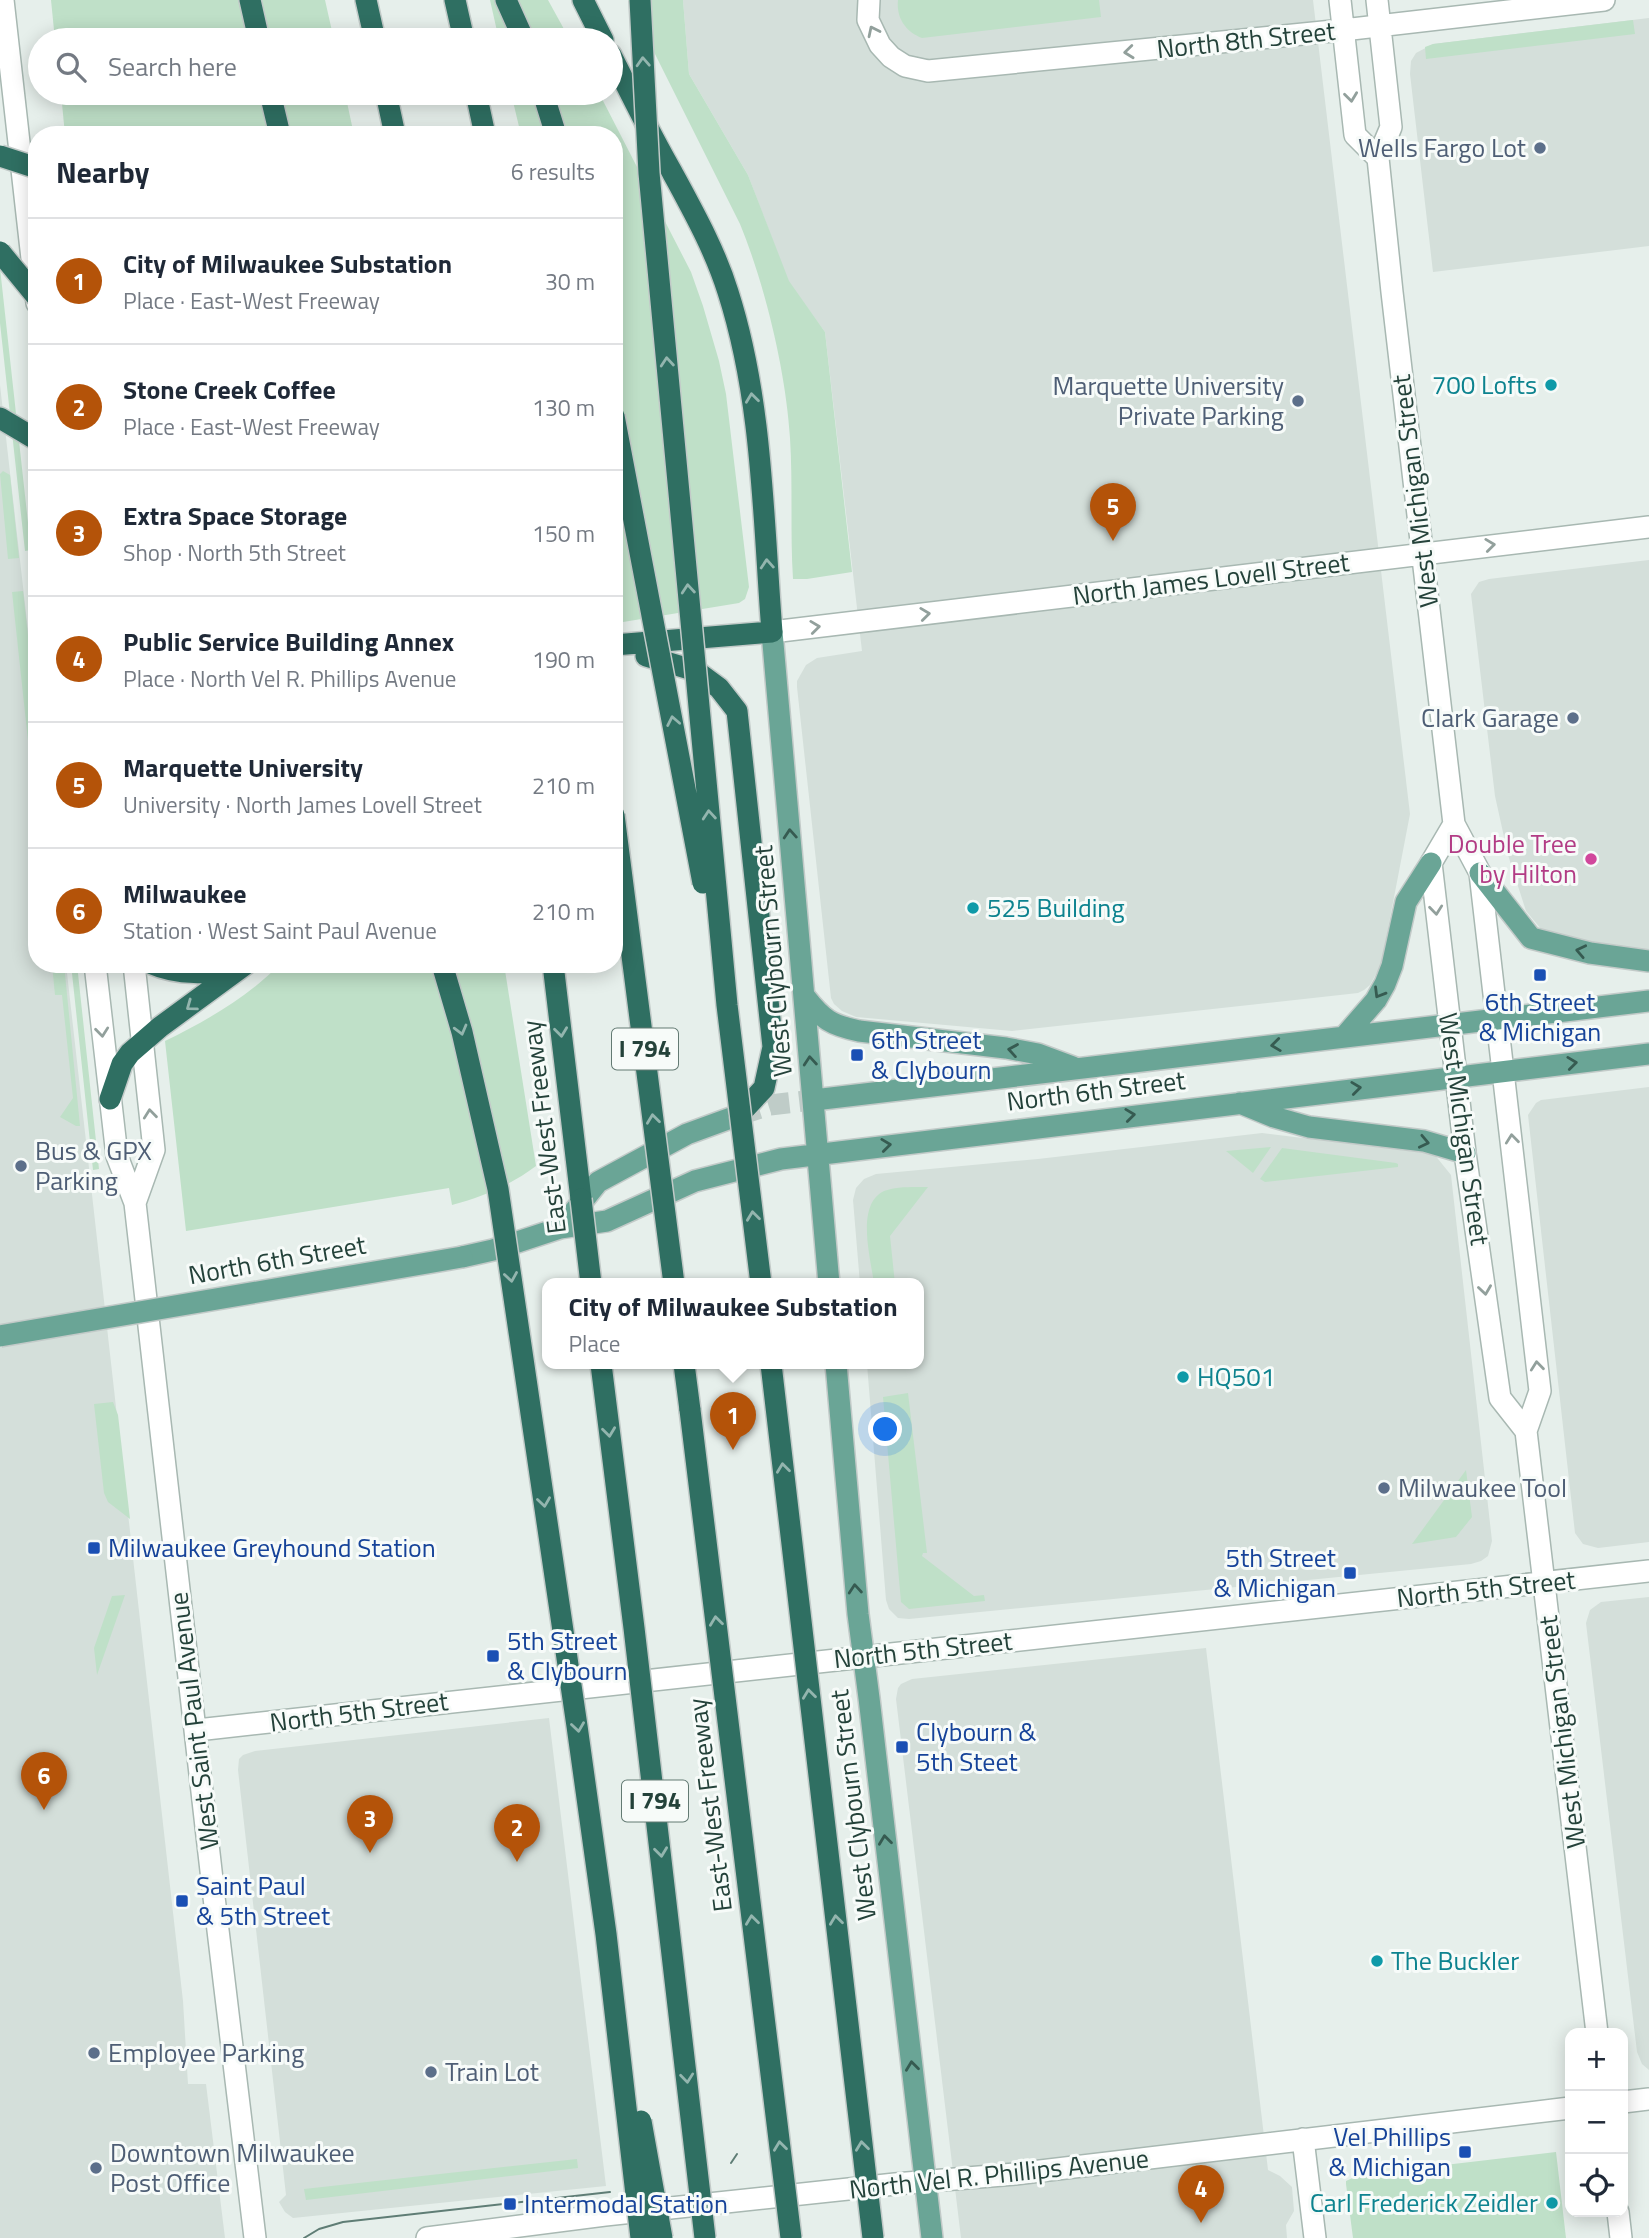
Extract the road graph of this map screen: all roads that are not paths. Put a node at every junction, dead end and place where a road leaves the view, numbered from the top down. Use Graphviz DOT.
graph roads {
  1 [pos="2,0"];
  2 [pos="250,0"];
  3 [pos="366,0"];
  4 [pos="455,0"];
  5 [pos="506,0"];
  6 [pos="583,0"];
  7 [pos="640,0"];
  8 [pos="869,0"];
  9 [pos="1340,0"];
  10 [pos="1377,0"];
  11 [pos="1604,0"];
  12 [pos="1380,25"];
  13 [pos="256,28"];
  14 [pos="372,28"];
  15 [pos="461,28"];
  16 [pos="519,28"];
  17 [pos="597,28"];
  18 [pos="1343,30"];
  19 [pos="623,78"];
  20 [pos="273,105"];
  21 [pos="389,105"];
  22 [pos="478,105"];
  23 [pos="547,105"];
  24 [pos="277,126"];
  25 [pos="394,126"];
  26 [pos="483,126"];
  27 [pos="553,126"];
  28 [pos="0,156"];
  29 [pos="1378,158"];
  30 [pos="28,165"];
  31 [pos="28,227"];
  32 [pos="0,252"];
  33 [pos="28,287"];
  34 [pos="0,418"];
  35 [pos="28,435"];
  36 [pos="623,463"];
  37 [pos="1649,527"];
  38 [pos="1422,553"];
  39 [pos="772,632"];
  40 [pos="623,645"];
  41 [pos="623,649"];
  42 [pos="1454,824"];
  43 [pos="1431,863"];
  44 [pos="1480,873"];
  45 [pos="623,885"];
  46 [pos="1649,961"];
  47 [pos="96,973"];
  48 [pos="135,973"];
  49 [pos="189,973"];
  50 [pos="210,973"];
  51 [pos="235,973"];
  52 [pos="445,973"];
  53 [pos="554,973"];
  54 [pos="805,997"];
  55 [pos="1649,1001"];
  56 [pos="727,1005"];
  57 [pos="1498,1019"];
  58 [pos="1450,1025"];
  59 [pos="1344,1037"];
  60 [pos="142,1041"];
  61 [pos="1649,1054"];
  62 [pos="1078,1069"];
  63 [pos="1504,1071"];
  64 [pos="1456,1077"];
  65 [pos="110,1099"];
  66 [pos="814,1100"];
  67 [pos="1238,1102"];
  68 [pos="739,1115"];
  69 [pos="818,1153"];
  70 [pos="1465,1153"];
  71 [pos="135,1203"];
  72 [pos="560,1228"];
  73 [pos="590,1278"];
  74 [pos="673,1278"];
  75 [pos="760,1278"];
  76 [pos="828,1278"];
  77 [pos="0,1336"];
  78 [pos="602,1369"];
  79 [pos="685,1369"];
  80 [pos="772,1369"];
  81 [pos="835,1369"];
  82 [pos="1526,1431"];
  83 [pos="1649,1571"];
  84 [pos="1544,1583"];
  85 [pos="864,1657"];
  86 [pos="197,1730"];
  87 [pos="606,1934"];
  88 [pos="1596,2028"];
  89 [pos="1649,2099"];
  90 [pos="1628,2101"];
  91 [pos="1565,2109"];
  92 [pos="1303,2139"];
  93 [pos="925,2183"];
  94 [pos="1619,2217"];
  95 [pos="255,2238"];
  96 [pos="427,2238"];
  97 [pos="641,2238"];
  98 [pos="662,2238"];
  99 [pos="705,2238"];
  100 [pos="791,2238"];
  101 [pos="873,2238"];
  102 [pos="932,2238"];
  103 [pos="1315,2238"];
  104 [pos="1621,2238"];
  1 -- 31 [label="street"];
  2 -- 13 [label="highway"];
  3 -- 14 [label="highway"];
  4 -- 15 [label="highway"];
  5 -- 16 [label="highway"];
  6 -- 17 [label="highway"];
  56 -- 7 [label="highway, one-way, bridge"];
  18 -- 8 [label="street, North 8th Street, one-way"];
  9 -- 18 [label="street"];
  10 -- 12 [label="street, West Michigan Street"];
  11 -- 12 [label="street, North 8th Street"];
  12 -- 18 [label="street, North 8th Street"];
  12 -- 29 [label="street, West Michigan Street"];
  18 -- 29 [label="street, one-way"];
  39 -- 19 [label="highway, one-way"];
  20 -- 24 [label="highway"];
  21 -- 25 [label="highway"];
  22 -- 26 [label="highway"];
  23 -- 27 [label="highway"];
  28 -- 30 [label="highway, bridge"];
  29 -- 38 [label="street, West Michigan Street"];
  32 -- 33 [label="highway, bridge"];
  34 -- 35 [label="highway"];
  56 -- 36 [label="highway, one-way, bridge"];
  38 -- 37 [label="street, North James Lovell Street, one-way"];
  39 -- 38 [label="street, North James Lovell Street, one-way"];
  38 -- 42 [label="street, West Michigan Street"];
  39 -- 40 [label="highway"];
  54 -- 39 [label="main road, West Clybourn Street, one-way"];
  41 -- 68 [label="highway"];
  42 -- 43 [label="street"];
  42 -- 44 [label="street, West Michigan Street"];
  43 -- 58 [label="street, West Michigan Street, one-way"];
  43 -- 59 [label="main road, one-way"];
  46 -- 44 [label="main road, one-way"];
  44 -- 57 [label="street, West Michigan Street"];
  74 -- 45 [label="highway, I 794, one-way, bridge"];
  47 -- 65 [label="street, West Saint Paul Avenue, one-way"];
  48 -- 60 [label="street, West Saint Paul Avenue"];
  49 -- 50 [label="highway"];
  51 -- 60 [label="highway, one-way"];
  52 -- 87 [label="highway, one-way, bridge"];
  53 -- 73 [label="highway, East-West Freeway, one-way, bridge"];
  62 -- 54 [label="main road, one-way"];
  66 -- 54 [label="main road, West Clybourn Street, one-way"];
  55 -- 57 [label="main road, North 6th Street"];
  75 -- 56 [label="highway, one-way, bridge"];
  57 -- 58 [label="main road, North 6th Street"];
  57 -- 63 [label="street, West Michigan Street"];
  58 -- 59 [label="main road, North 6th Street"];
  58 -- 64 [label="street, West Michigan Street"];
  59 -- 62 [label="main road, North 6th Street, one-way"];
  60 -- 65 [label="highway"];
  71 -- 60 [label="street, West Saint Paul Avenue, one-way"];
  63 -- 61 [label="main road, North 6th Street, one-way"];
  62 -- 66 [label="main road, North 6th Street"];
  63 -- 64 [label="main road, North 6th Street"];
  82 -- 63 [label="street, West Michigan Street, one-way"];
  67 -- 64 [label="main road, North 6th Street, one-way"];
  64 -- 70 [label="street, West Michigan Street"];
  65 -- 71 [label="street, West Saint Paul Avenue"];
  66 -- 69 [label="main road, West Clybourn Street"];
  69 -- 67 [label="main road, North 6th Street, one-way"];
  67 -- 70 [label="main road, one-way"];
  68 -- 72 [label="main road"];
  69 -- 72 [label="main road, North 6th Street"];
  69 -- 76 [label="main road, West Clybourn Street"];
  70 -- 82 [label="street, West Michigan Street, one-way"];
  71 -- 86 [label="street, West Saint Paul Avenue"];
  72 -- 77 [label="main road, North 6th Street, bridge"];
  78 -- 99 [label="highway, East-West Freeway / I 794, one-way, bridge"];
  100 -- 79 [label="highway, East-West Freeway, one-way, bridge"];
  101 -- 80 [label="highway, one-way, bridge"];
  85 -- 81 [label="main road, West Clybourn Street, one-way"];
  82 -- 84 [label="street, West Michigan Street"];
  83 -- 84 [label="street, North 5th Street"];
  84 -- 85 [label="street, North 5th Street"];
  84 -- 88 [label="street, West Michigan Street"];
  85 -- 86 [label="street, North 5th Street"];
  93 -- 85 [label="main road, West Clybourn Street, one-way"];
  86 -- 95 [label="street, West Saint Paul Avenue"];
  87 -- 97 [label="highway, bridge"];
  87 -- 98 [label="highway, bridge"];
  89 -- 90 [label="street"];
  91 -- 92 [label="street, North Vel R. Phillips Avenue"];
  92 -- 93 [label="street, North Vel R. Phillips Avenue"];
  92 -- 103 [label="street"];
  93 -- 96 [label="street, North Vel R. Phillips Avenue"];
  93 -- 102 [label="main road, West Clybourn Street"];
  94 -- 104 [label="street"];
}
